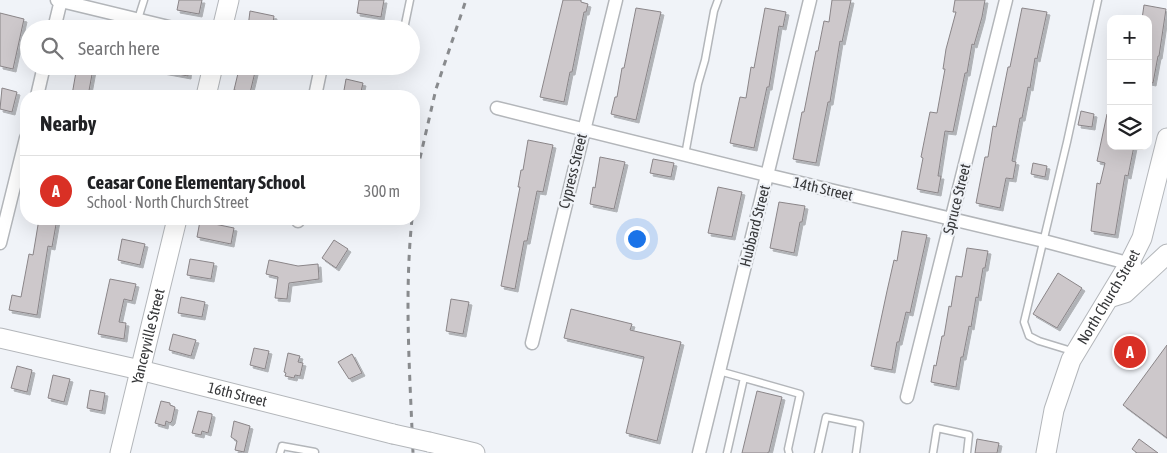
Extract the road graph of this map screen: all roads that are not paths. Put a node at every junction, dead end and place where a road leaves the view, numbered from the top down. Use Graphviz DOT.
graph roads {
  1 [pos="60,0"];
  2 [pos="144,0"];
  3 [pos="229,0"];
  4 [pos="410,0"];
  5 [pos="616,0"];
  6 [pos="718,0"];
  7 [pos="810,0"];
  8 [pos="1006,0"];
  9 [pos="1098,0"];
  10 [pos="138,19"];
  11 [pos="56,20"];
  12 [pos="142,20"];
  13 [pos="224,20"];
  14 [pos="406,20"];
  15 [pos="42,75"];
  16 [pos="212,75"];
  17 [pos="319,75"];
  18 [pos="38,90"];
  19 [pos="208,90"];
  20 [pos="316,90"];
  21 [pos="497,108"];
  22 [pos="583,130"];
  23 [pos="1166,148"];
  24 [pos="685,155"];
  25 [pos="20,162"];
  26 [pos="767,175"];
  27 [pos="952,219"];
  28 [pos="176,225"];
  29 [pos="1044,241"];
  30 [pos="0,243"];
  31 [pos="1167,254"];
  32 [pos="1130,264"];
  33 [pos="1150,269"];
  34 [pos="1109,298"];
  35 [pos="0,338"];
  36 [pos="532,343"];
  37 [pos="1075,352"];
  38 [pos="140,370"];
  39 [pos="719,371"];
  40 [pos="744,378"];
  41 [pos="908,397"];
  42 [pos="120,453"];
  43 [pos="280,453"];
  44 [pos="314,453"];
  45 [pos="475,453"];
  46 [pos="700,453"];
  47 [pos="727,453"];
  48 [pos="790,453"];
  49 [pos="818,453"];
  50 [pos="856,453"];
  51 [pos="933,453"];
  52 [pos="967,453"];
  53 [pos="1046,453"];
  1 -- 10 [label="street"];
  1 -- 11 [label="street"];
  2 -- 10 [label="lane"];
  3 -- 13 [label="main road"];
  4 -- 14 [label="lane"];
  5 -- 22 [label="street, Cypress Street"];
  6 -- 24 [label="lane"];
  7 -- 26 [label="street, Hubbard Street"];
  8 -- 27 [label="street, Spruce Street"];
  9 -- 29 [label="lane"];
  10 -- 12 [label="street"];
  15 -- 18 [label="street"];
  16 -- 19 [label="main road"];
  17 -- 20 [label="street"];
  21 -- 22 [label="street, 14th Street"];
  22 -- 24 [label="street, 14th Street"];
  22 -- 36 [label="street, Cypress Street"];
  23 -- 32 [label="main road, North Church Street"];
  24 -- 26 [label="street, 14th Street"];
  25 -- 30 [label="street"];
  26 -- 27 [label="street, 14th Street"];
  26 -- 39 [label="street, Hubbard Street"];
  27 -- 29 [label="street, 14th Street"];
  27 -- 41 [label="street, Spruce Street"];
  28 -- 38 [label="main road, Yanceyville Street"];
  29 -- 32 [label="street, 14th Street"];
  29 -- 37 [label="lane"];
  31 -- 33 [label="main road"];
  32 -- 33 [label="street, 14th Street"];
  32 -- 34 [label="main road, North Church Street"];
  33 -- 34 [label="main road"];
  34 -- 37 [label="main road, North Church Street"];
  35 -- 38 [label="main road, 16th Street"];
  37 -- 53 [label="main road, North Church Street"];
  38 -- 42 [label="main road, Yanceyville Street"];
  38 -- 45 [label="main road, 16th Street, bridge"];
  39 -- 40 [label="lane"];
  39 -- 46 [label="street, Hubbard Street"];
  40 -- 47 [label="lane"];
  40 -- 48 [label="lane"];
  43 -- 44 [label="lane"];
  49 -- 50 [label="lane"];
  51 -- 52 [label="lane"];
}
